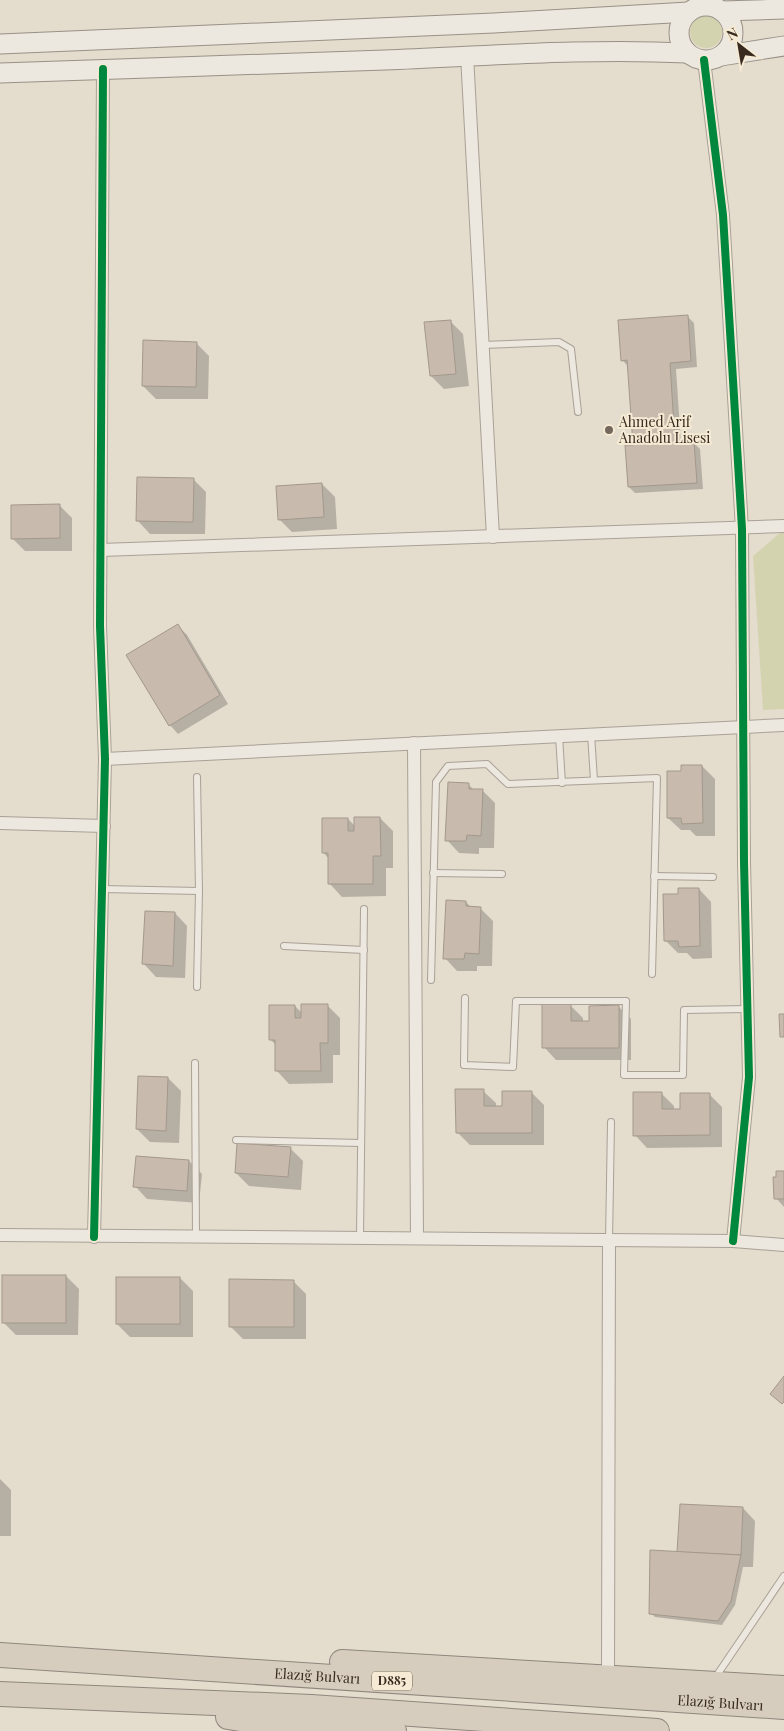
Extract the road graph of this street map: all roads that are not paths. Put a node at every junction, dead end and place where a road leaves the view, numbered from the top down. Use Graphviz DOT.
graph roads {
  1 [pos="784,9"];
  2 [pos="722,11"];
  3 [pos="689,12"];
  4 [pos="0,44"];
  5 [pos="784,46"];
  6 [pos="467,55"];
  7 [pos="704,56"];
  8 [pos="103,69"];
  9 [pos="0,73"];
  10 [pos="482,346"];
  11 [pos="578,412"];
  12 [pos="784,526"];
  13 [pos="742,529"];
  14 [pos="493,537"];
  15 [pos="101,550"];
  16 [pos="784,725"];
  17 [pos="744,726"];
  18 [pos="591,734"];
  19 [pos="558,736"];
  20 [pos="414,743"];
  21 [pos="105,759"];
  22 [pos="197,777"];
  23 [pos="594,780"];
  24 [pos="562,782"];
  25 [pos="0,823"];
  26 [pos="104,826"];
  27 [pos="433,873"];
  28 [pos="502,874"];
  29 [pos="654,876"];
  30 [pos="713,877"];
  31 [pos="102,888"];
  32 [pos="199,890"];
  33 [pos="364,909"];
  34 [pos="284,946"];
  35 [pos="364,950"];
  36 [pos="652,974"];
  37 [pos="431,980"];
  38 [pos="197,988"];
  39 [pos="464,998"];
  40 [pos="747,1009"];
  41 [pos="195,1063"];
  42 [pos="611,1122"];
  43 [pos="236,1140"];
  44 [pos="361,1144"];
  45 [pos="0,1235"];
  46 [pos="196,1237"];
  47 [pos="360,1237"];
  48 [pos="418,1237"];
  49 [pos="94,1238"];
  50 [pos="609,1241"];
  51 [pos="734,1241"];
  52 [pos="784,1245"];
  53 [pos="784,1576"];
  54 [pos="0,1655"];
  55 [pos="98,1662"];
  56 [pos="608,1676"];
  57 [pos="712,1683"];
  58 [pos="784,1688"];
  59 [pos="0,1694"];
  60 [pos="110,1698"];
  61 [pos="784,1707"];
  62 [pos="394,1731"];
  63 [pos="657,1731"];
  1 -- 2 [label="main road"];
  2 -- 3 [label="main road"];
  2 -- 7 [label="main road"];
  3 -- 4 [label="main road"];
  3 -- 7 [label="main road"];
  5 -- 7 [label="main road"];
  6 -- 7 [label="main road"];
  6 -- 8 [label="main road"];
  6 -- 10 [label="street"];
  7 -- 13 [label="street"];
  8 -- 9 [label="main road"];
  8 -- 15 [label="street"];
  10 -- 11 [label="lane"];
  10 -- 14 [label="street"];
  12 -- 13 [label="street"];
  13 -- 14 [label="street"];
  13 -- 17 [label="street"];
  14 -- 15 [label="street"];
  15 -- 21 [label="street"];
  16 -- 17 [label="street"];
  17 -- 18 [label="street"];
  17 -- 40 [label="street"];
  18 -- 19 [label="street"];
  18 -- 23 [label="lane"];
  19 -- 20 [label="street"];
  19 -- 24 [label="lane"];
  20 -- 21 [label="street"];
  20 -- 48 [label="street"];
  21 -- 26 [label="street"];
  22 -- 32 [label="lane"];
  23 -- 24 [label="lane"];
  23 -- 29 [label="lane"];
  24 -- 27 [label="lane"];
  25 -- 26 [label="street"];
  26 -- 31 [label="street"];
  27 -- 28 [label="lane"];
  27 -- 37 [label="lane"];
  29 -- 30 [label="lane"];
  29 -- 36 [label="lane"];
  31 -- 32 [label="lane"];
  31 -- 49 [label="street"];
  32 -- 38 [label="lane"];
  33 -- 35 [label="lane"];
  34 -- 35 [label="lane"];
  35 -- 44 [label="lane"];
  39 -- 40 [label="lane"];
  40 -- 51 [label="street"];
  41 -- 46 [label="lane"];
  42 -- 50 [label="lane"];
  43 -- 44 [label="lane"];
  44 -- 47 [label="lane"];
  45 -- 49 [label="street"];
  46 -- 47 [label="street"];
  46 -- 49 [label="street"];
  47 -- 48 [label="street"];
  48 -- 50 [label="street"];
  50 -- 51 [label="street"];
  50 -- 56 [label="street"];
  51 -- 52 [label="street"];
  53 -- 57 [label="lane"];
  54 -- 55 [label="highway, Elazığ Bulvarı / D885"];
  55 -- 56 [label="highway"];
  55 -- 61 [label="highway, Elazığ Bulvarı / D885"];
  56 -- 57 [label="highway"];
  57 -- 58 [label="highway"];
  59 -- 60 [label="highway"];
  60 -- 62 [label="highway"];
  60 -- 63 [label="highway"];
}
